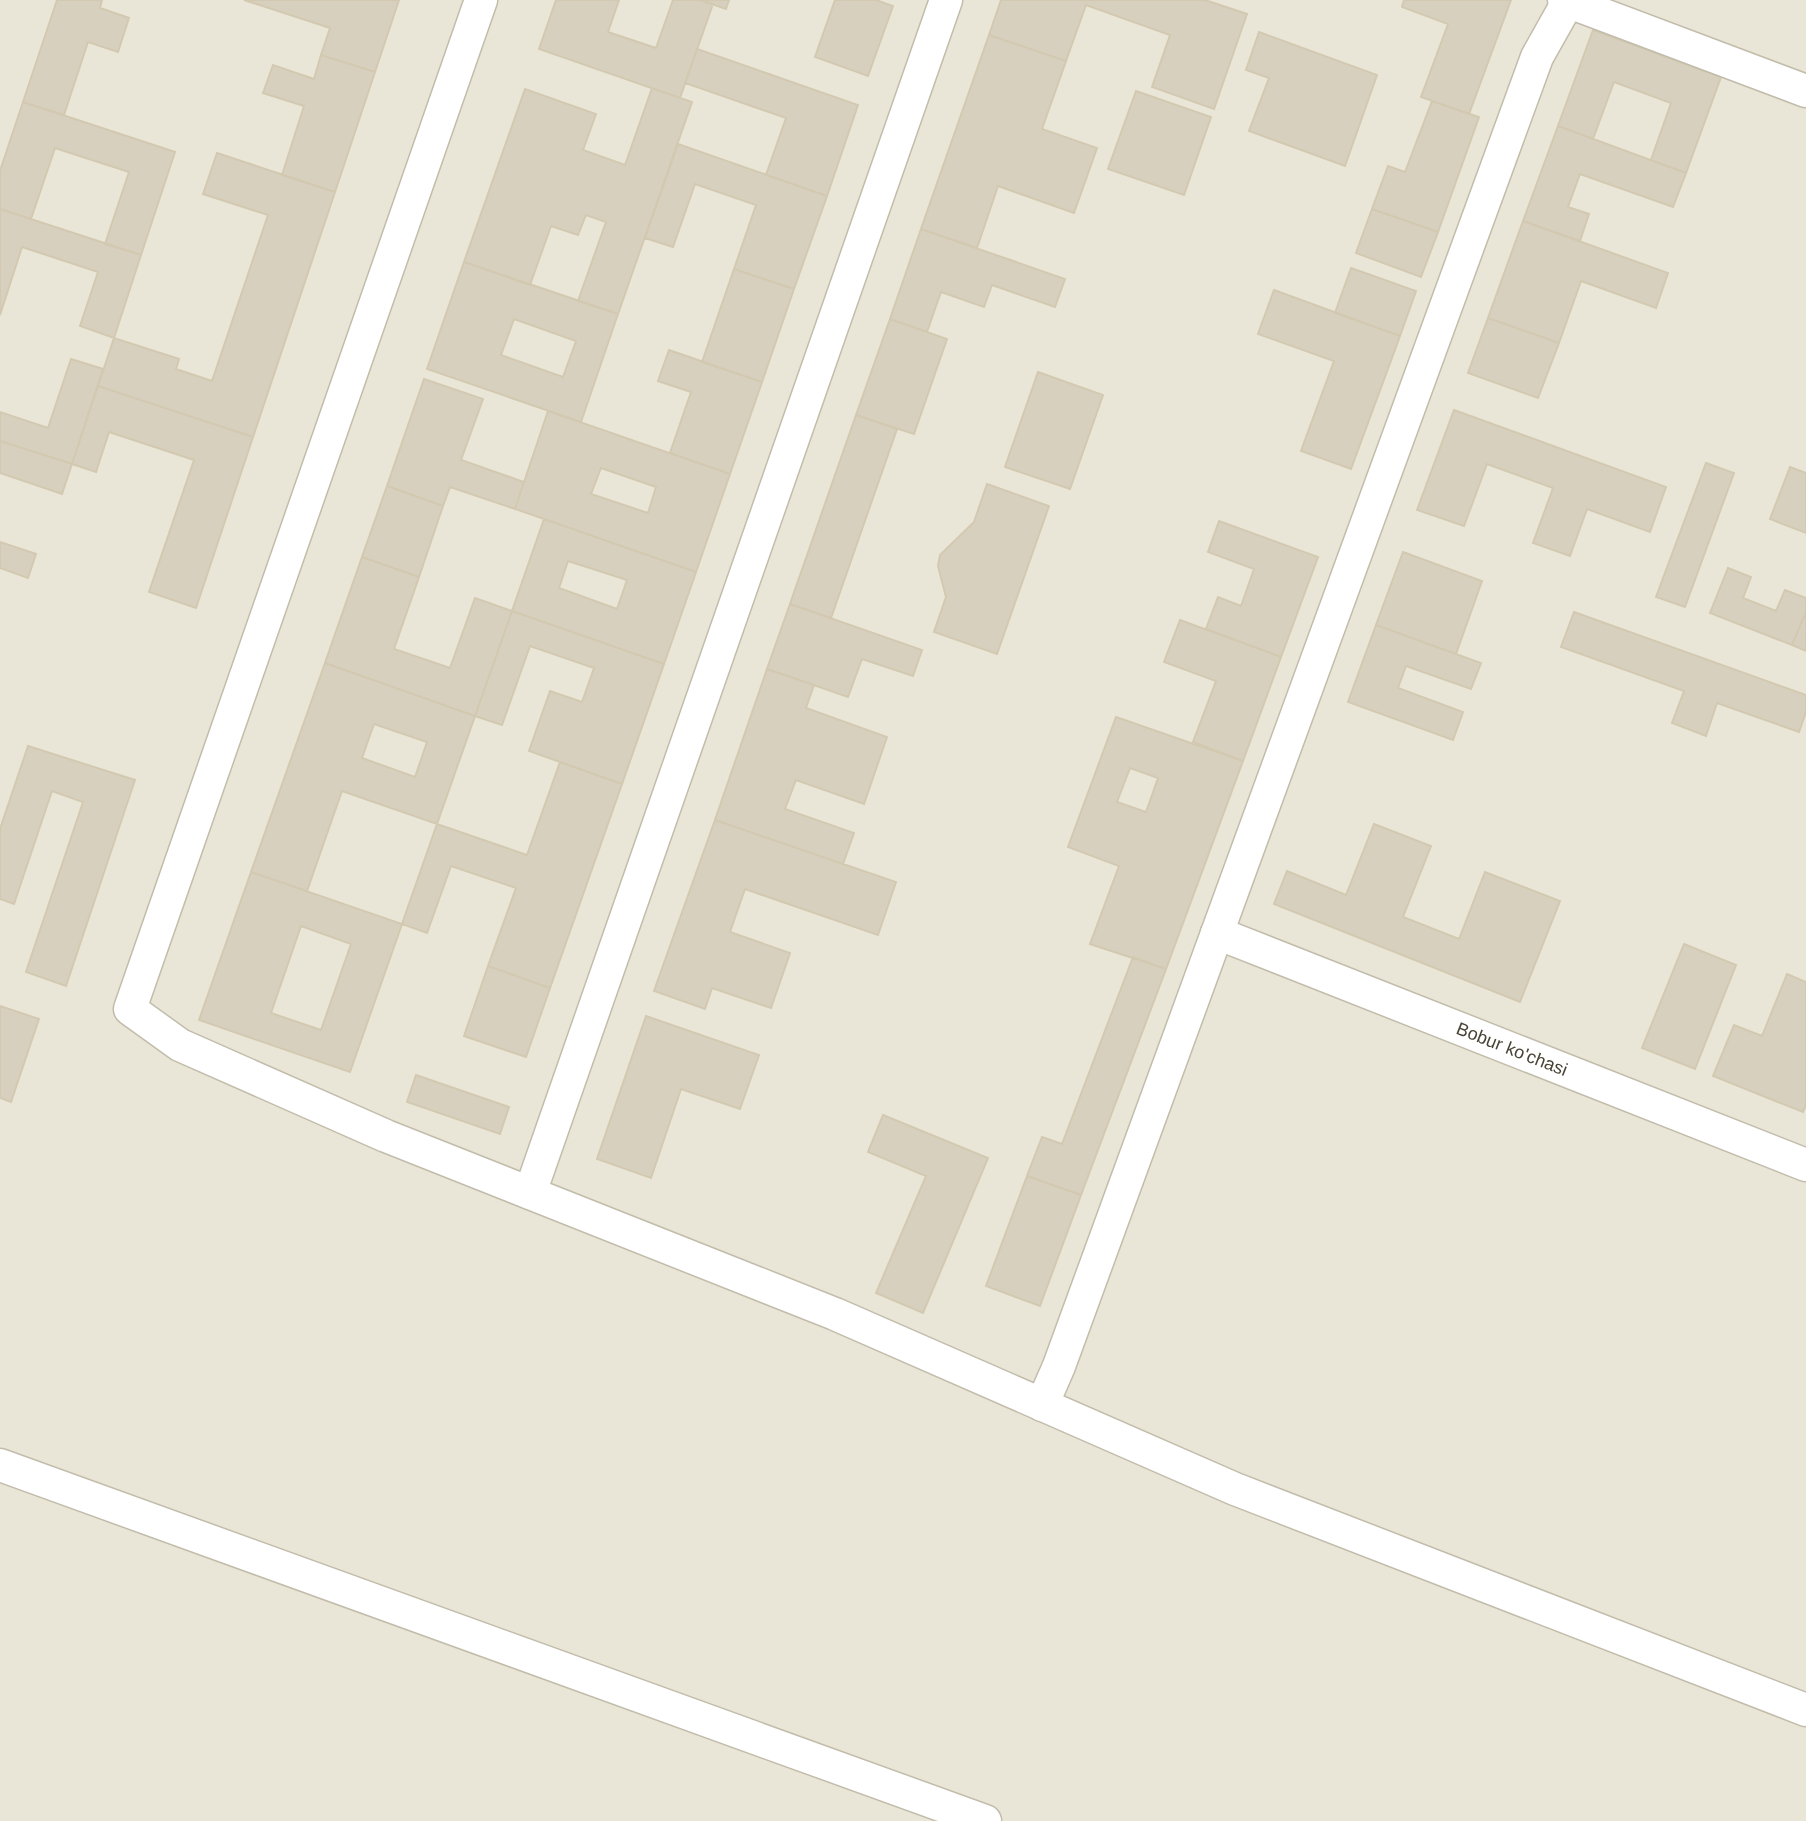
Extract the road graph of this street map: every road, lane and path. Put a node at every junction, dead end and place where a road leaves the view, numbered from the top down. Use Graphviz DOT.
graph roads {
  1 [pos="481,0"];
  2 [pos="946,0"];
  3 [pos="1567,1"];
  4 [pos="1806,91"];
  5 [pos="1217,933"];
  6 [pos="1806,1165"];
  7 [pos="530,1193"];
  8 [pos="1042,1405"];
  9 [pos="0,1465"];
  10 [pos="1806,1710"];
  11 [pos="985,1821"];
  1 -- 7 [label="street"];
  2 -- 7 [label="street"];
  3 -- 4 [label="street"];
  3 -- 5 [label="street"];
  5 -- 6 [label="street, Bobur ko'chasi"];
  5 -- 8 [label="street"];
  7 -- 8 [label="street"];
  8 -- 10 [label="street"];
  9 -- 11 [label="street"];
}
